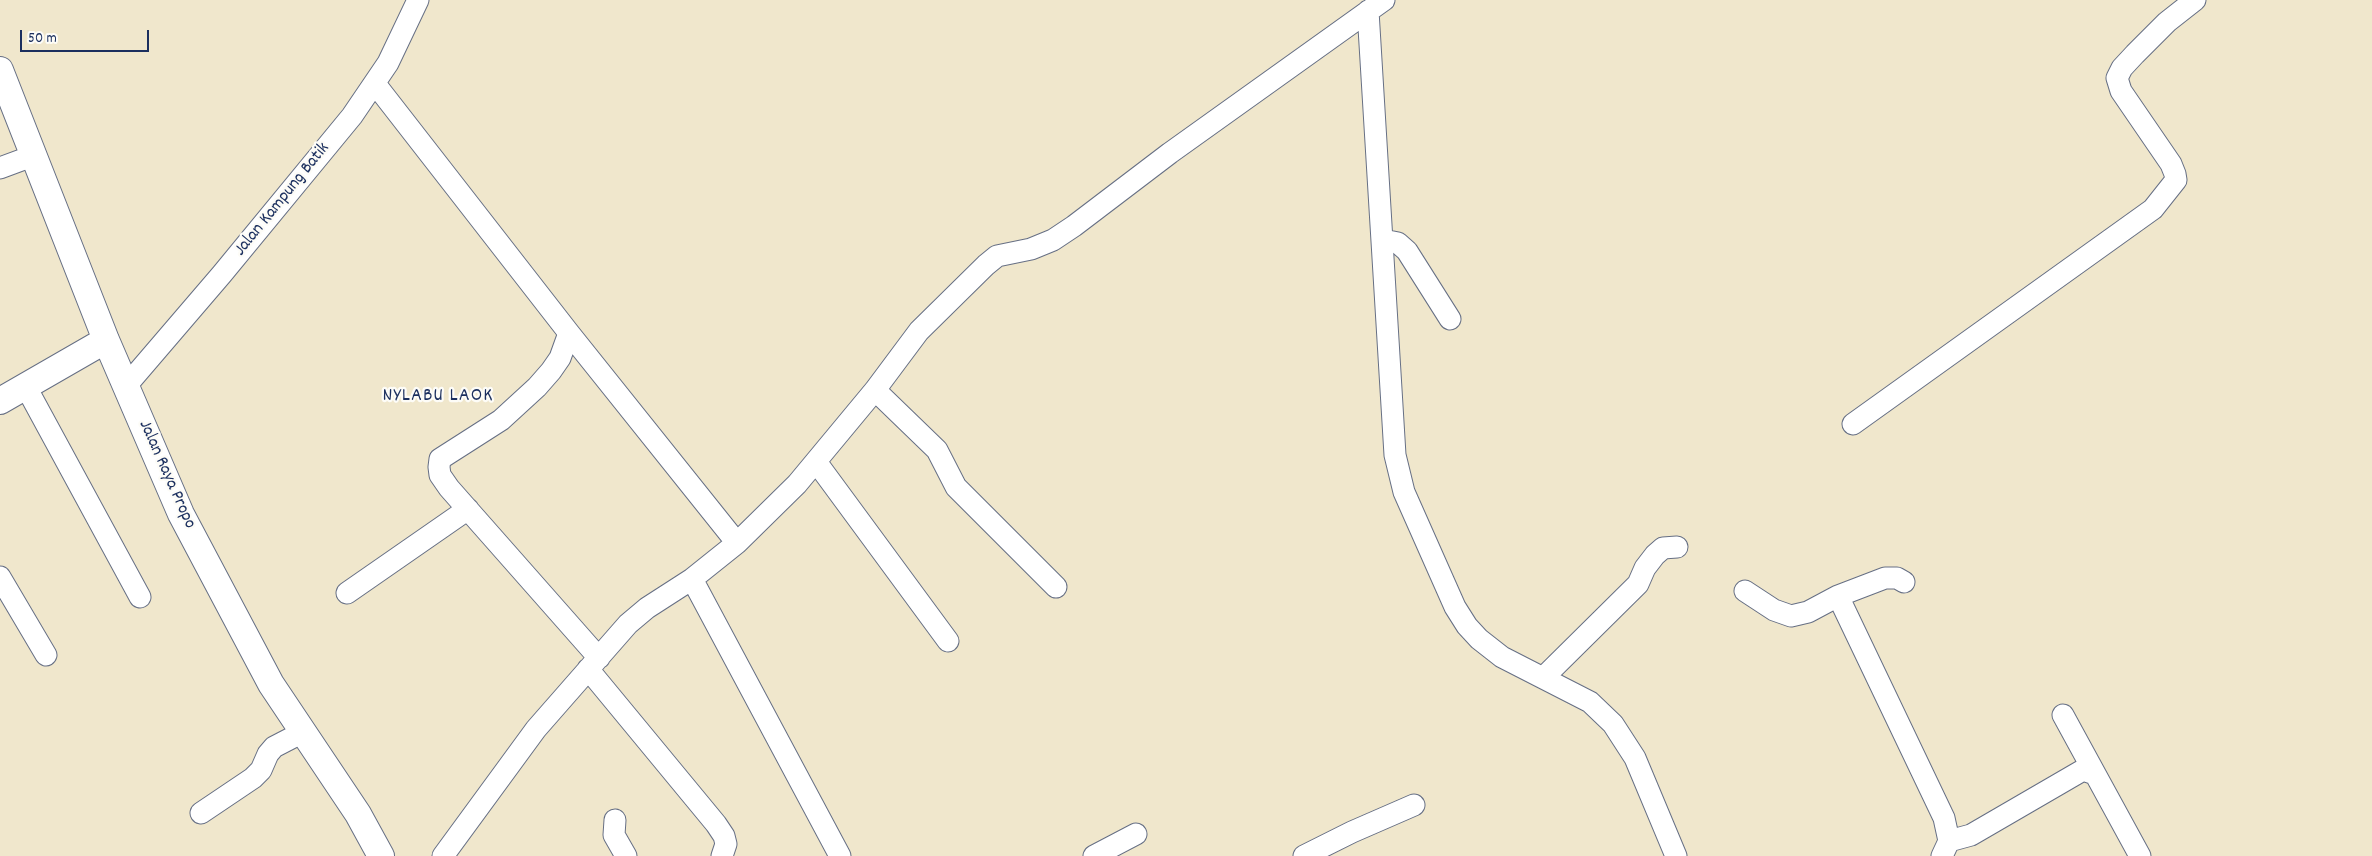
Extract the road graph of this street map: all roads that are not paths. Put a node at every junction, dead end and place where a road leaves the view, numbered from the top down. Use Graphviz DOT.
graph roads {
  1 [pos="418,0"];
  2 [pos="2195,0"];
  3 [pos="1368,4"];
  4 [pos="0,70"];
  5 [pos="376,84"];
  6 [pos="35,155"];
  7 [pos="0,168"];
  8 [pos="1383,240"];
  9 [pos="1450,319"];
  10 [pos="569,333"];
  11 [pos="106,340"];
  12 [pos="126,386"];
  13 [pos="26,387"];
  14 [pos="875,390"];
  15 [pos="0,401"];
  16 [pos="1853,424"];
  17 [pos="817,462"];
  18 [pos="468,509"];
  19 [pos="737,544"];
  20 [pos="1677,547"];
  21 [pos="0,578"];
  22 [pos="692,579"];
  23 [pos="1904,582"];
  24 [pos="1056,587"];
  25 [pos="1745,590"];
  26 [pos="347,593"];
  27 [pos="1838,596"];
  28 [pos="140,597"];
  29 [pos="948,642"];
  30 [pos="46,655"];
  31 [pos="594,663"];
  32 [pos="1544,677"];
  33 [pos="2063,715"];
  34 [pos="303,732"];
  35 [pos="2095,774"];
  36 [pos="1414,805"];
  37 [pos="201,813"];
  38 [pos="615,820"];
  39 [pos="1136,834"];
  40 [pos="1945,848"];
  41 [pos="381,856"];
  42 [pos="443,856"];
  43 [pos="626,856"];
  44 [pos="722,856"];
  45 [pos="840,856"];
  46 [pos="1094,856"];
  47 [pos="1304,856"];
  48 [pos="1676,856"];
  49 [pos="2140,856"];
  1 -- 5 [label="street, Jalan Kampung Batik"];
  2 -- 16 [label="street"];
  3 -- 8 [label="street"];
  3 -- 14 [label="street"];
  4 -- 6 [label="main road, Jalan Raya Propo"];
  5 -- 10 [label="street"];
  5 -- 12 [label="street, Jalan Kampung Batik"];
  6 -- 7 [label="street"];
  6 -- 11 [label="main road, Jalan Raya Propo"];
  8 -- 9 [label="street"];
  8 -- 32 [label="street"];
  10 -- 18 [label="street"];
  10 -- 19 [label="street"];
  11 -- 12 [label="main road, Jalan Raya Propo"];
  11 -- 13 [label="main road"];
  12 -- 34 [label="main road, Jalan Raya Propo"];
  13 -- 15 [label="main road"];
  13 -- 28 [label="street"];
  14 -- 17 [label="street"];
  14 -- 24 [label="street"];
  17 -- 19 [label="street"];
  17 -- 29 [label="street"];
  18 -- 26 [label="street"];
  18 -- 31 [label="street"];
  19 -- 22 [label="street"];
  20 -- 32 [label="street"];
  21 -- 30 [label="street"];
  22 -- 31 [label="street"];
  22 -- 45 [label="street"];
  23 -- 27 [label="street"];
  25 -- 27 [label="street"];
  27 -- 40 [label="street"];
  31 -- 42 [label="street"];
  31 -- 44 [label="street"];
  32 -- 48 [label="street"];
  33 -- 35 [label="street"];
  34 -- 37 [label="street"];
  34 -- 41 [label="main road, Jalan Raya Propo"];
  35 -- 40 [label="street"];
  35 -- 49 [label="street"];
  36 -- 47 [label="street"];
  38 -- 43 [label="street"];
  39 -- 46 [label="street"];
}
